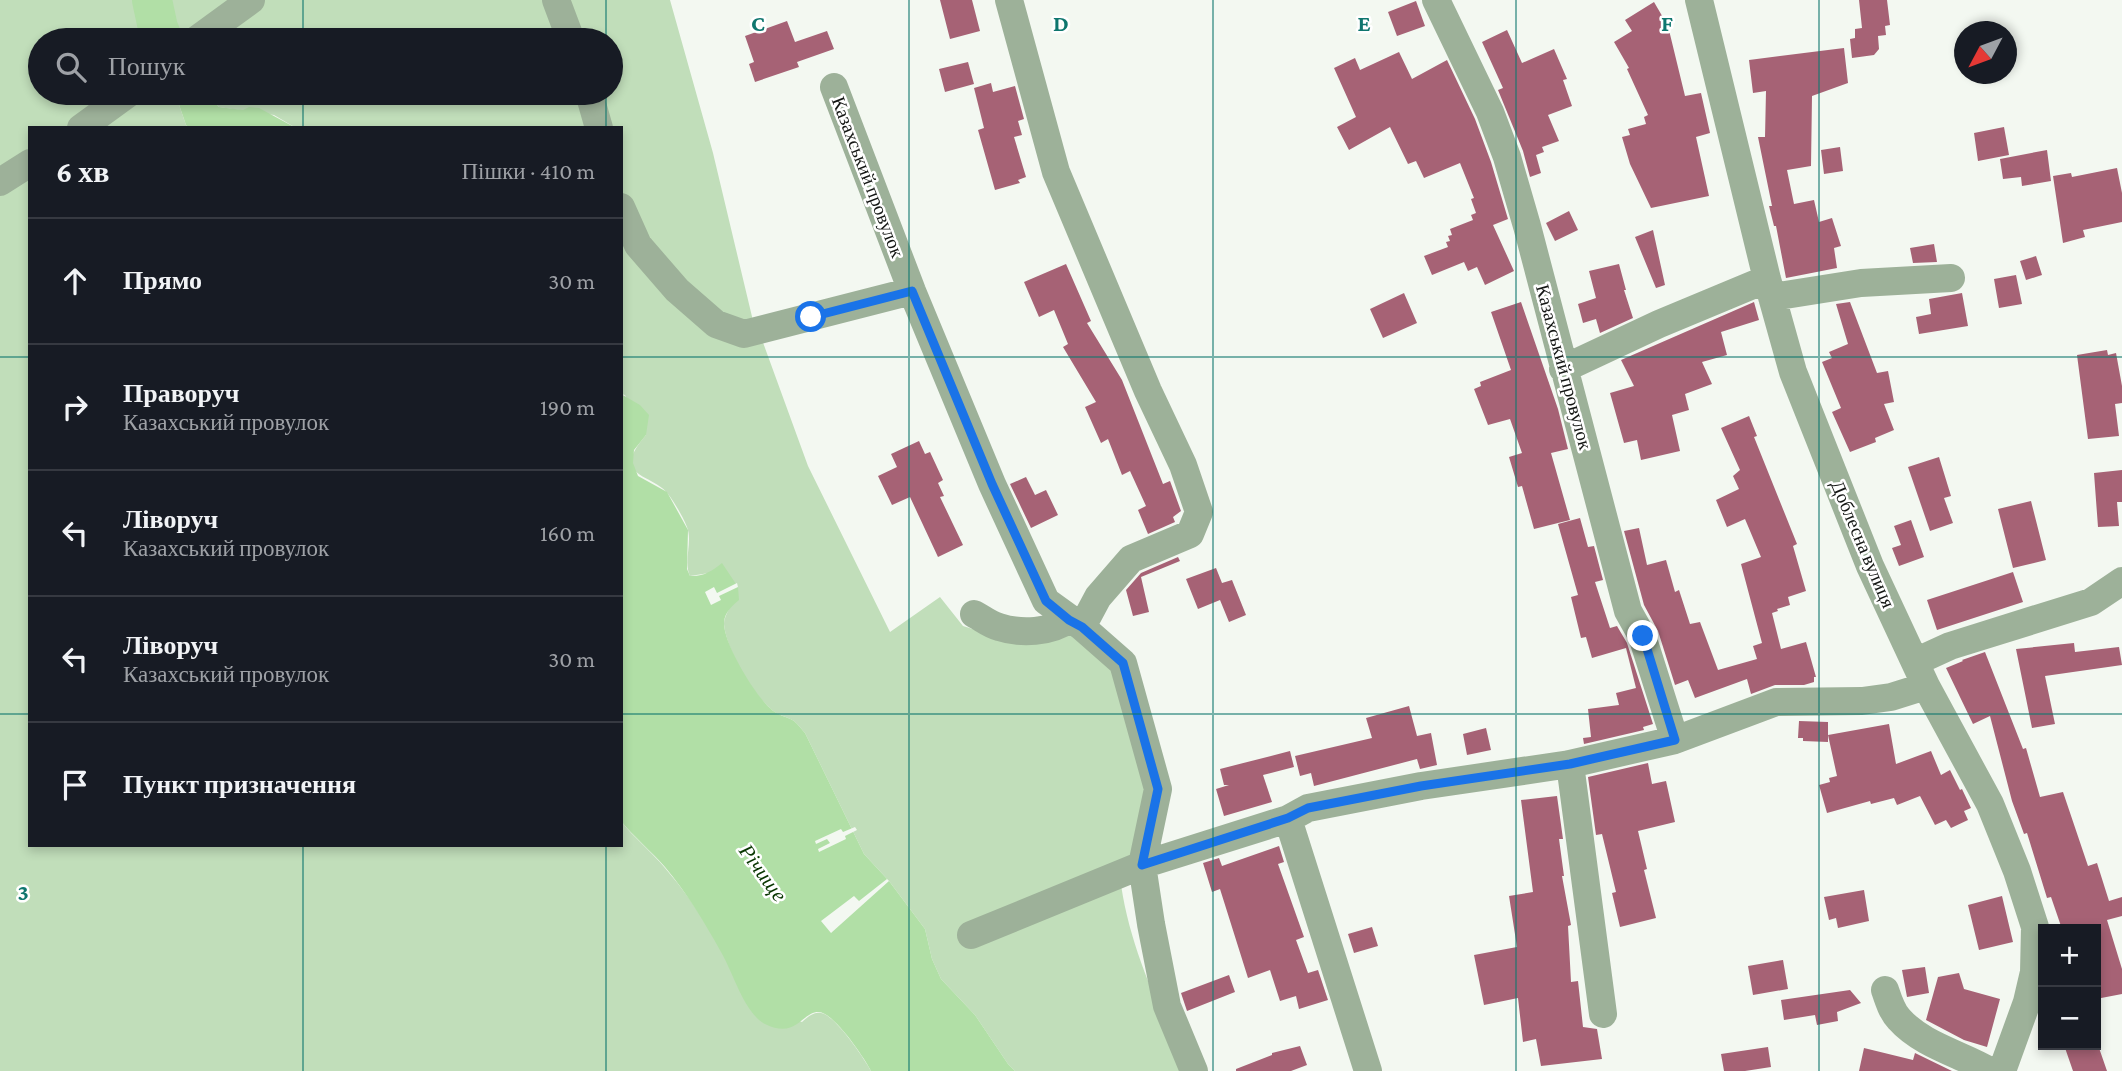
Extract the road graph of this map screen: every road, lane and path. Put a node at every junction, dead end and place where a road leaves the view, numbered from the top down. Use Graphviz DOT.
graph roads {
  1 [pos="251,0"];
  2 [pos="556,0"];
  3 [pos="1010,0"];
  4 [pos="1436,0"];
  5 [pos="1699,0"];
  6 [pos="212,28"];
  7 [pos="566,28"];
  8 [pos="834,88"];
  9 [pos="113,105"];
  10 [pos="592,105"];
  11 [pos="84,126"];
  12 [pos="598,126"];
  13 [pos="28,164"];
  14 [pos="0,182"];
  15 [pos="623,211"];
  16 [pos="1951,278"];
  17 [pos="1769,288"];
  18 [pos="912,291"];
  19 [pos="1563,369"];
  20 [pos="2122,581"];
  21 [pos="974,614"];
  22 [pos="1075,623"];
  23 [pos="1920,674"];
  24 [pos="1675,740"];
  25 [pos="1570,764"];
  26 [pos="1288,818"];
  27 [pos="1142,865"];
  28 [pos="971,935"];
  29 [pos="1885,990"];
  30 [pos="1603,1014"];
  31 [pos="1194,1071"];
  32 [pos="1368,1071"];
  33 [pos="1990,1071"];
  34 [pos="2002,1071"];
  1 -- 6 [label="street"];
  2 -- 7 [label="street"];
  3 -- 22 [label="street"];
  4 -- 19 [label="street, Казахський провулок"];
  5 -- 17 [label="street, Доблесна вулиця"];
  8 -- 18 [label="street, Казахський провулок"];
  9 -- 11 [label="street"];
  10 -- 12 [label="street"];
  13 -- 14 [label="street"];
  15 -- 18 [label="street"];
  16 -- 17 [label="street"];
  17 -- 19 [label="street"];
  17 -- 23 [label="street, Доблесна вулиця"];
  18 -- 22 [label="street, Казахський провулок"];
  19 -- 24 [label="street, Казахський провулок"];
  20 -- 23 [label="street"];
  21 -- 22 [label="street"];
  22 -- 27 [label="street, Казахський провулок"];
  23 -- 24 [label="street"];
  23 -- 34 [label="street, Доблесна вулиця"];
  24 -- 25 [label="street"];
  25 -- 26 [label="street"];
  25 -- 30 [label="street"];
  26 -- 27 [label="street"];
  26 -- 32 [label="street"];
  27 -- 28 [label="street"];
  27 -- 31 [label="street, Казахський провулок"];
  29 -- 33 [label="street"];
}
